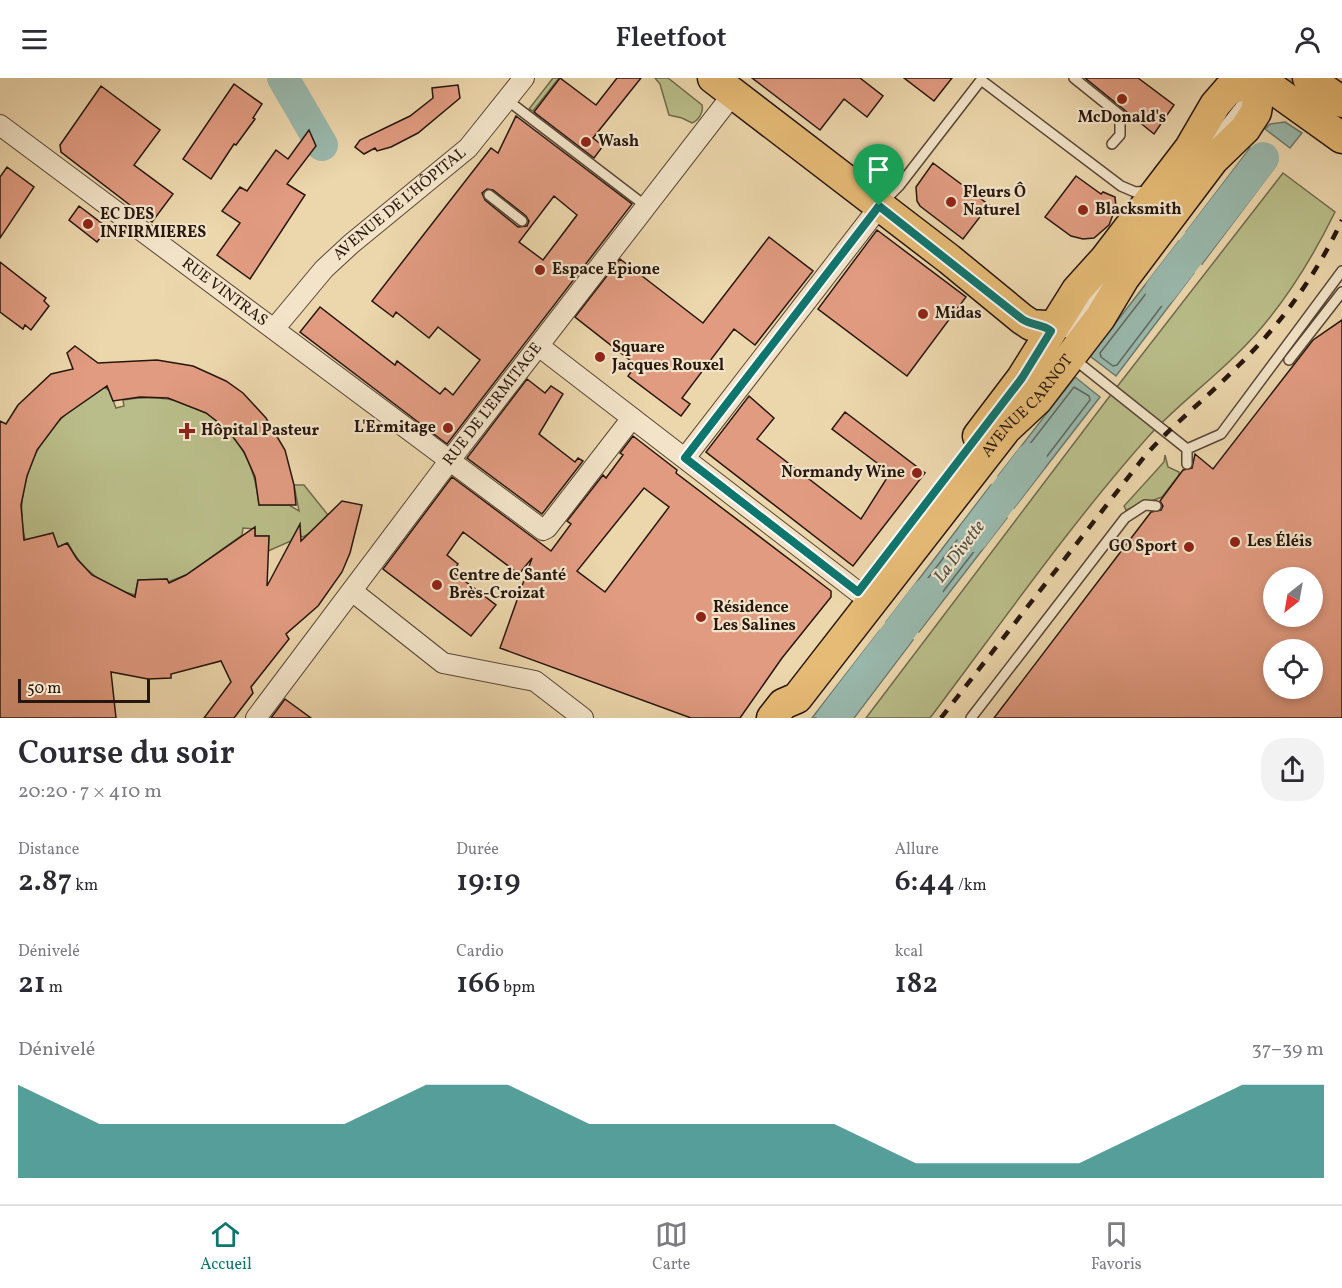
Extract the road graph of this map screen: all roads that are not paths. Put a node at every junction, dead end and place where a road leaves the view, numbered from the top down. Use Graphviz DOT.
graph roads {
  1 [pos="524,78"];
  2 [pos="1074,78"];
  3 [pos="1308,78"];
  4 [pos="1335,78"];
  5 [pos="982,79"];
  6 [pos="1260,79"];
  7 [pos="1342,82"];
  8 [pos="723,86"];
  9 [pos="515,106"];
  10 [pos="1336,122"];
  11 [pos="0,125"];
  12 [pos="1112,144"];
  13 [pos="1204,153"];
  14 [pos="1157,190"];
  15 [pos="489,195"];
  16 [pos="879,206"];
  17 [pos="647,207"];
  18 [pos="522,220"];
  19 [pos="1342,271"];
  20 [pos="1112,272"];
  21 [pos="1342,292"];
  22 [pos="1086,307"];
  23 [pos="274,329"];
  24 [pos="1064,345"];
  25 [pos="540,347"];
  26 [pos="1289,360"];
  27 [pos="1042,366"];
  28 [pos="632,418"];
  29 [pos="1187,449"];
  30 [pos="685,458"];
  31 [pos="450,460"];
  32 [pos="1187,464"];
  33 [pos="1156,506"];
  34 [pos="352,591"];
  35 [pos="858,607"];
  36 [pos="778,711"];
  37 [pos="256,718"];
  38 [pos="584,718"];
  39 [pos="971,718"];
  1 -- 23 [label="street, AVENUE DE L'HÔPITAL"];
  2 -- 12 [label="lane"];
  3 -- 10 [label="main road"];
  4 -- 7 [label="main road"];
  5 -- 14 [label="lane"];
  5 -- 16 [label="lane"];
  6 -- 10 [label="main road"];
  6 -- 13 [label="lane"];
  6 -- 14 [label="main road"];
  6 -- 24 [label="main road, AVENUE CARNOT"];
  8 -- 16 [label="main road"];
  8 -- 17 [label="street, RUE DE L'ERMITAGE"];
  9 -- 17 [label="lane"];
  11 -- 23 [label="street, RUE VINTRAS"];
  14 -- 24 [label="main road"];
  15 -- 18 [label="lane"];
  16 -- 24 [label="main road"];
  16 -- 30 [label="street"];
  17 -- 25 [label="street, RUE DE L'ERMITAGE"];
  19 -- 29 [label="lane"];
  20 -- 22 [label="lane"];
  21 -- 26 [label="lane"];
  22 -- 24 [label="lane"];
  22 -- 24 [label="lane"];
  23 -- 31 [label="street, RUE VINTRAS"];
  24 -- 29 [label="lane"];
  24 -- 35 [label="main road"];
  25 -- 28 [label="street"];
  25 -- 31 [label="street, RUE DE L'ERMITAGE"];
  27 -- 35 [label="lane"];
  28 -- 30 [label="street"];
  28 -- 31 [label="street, RUE VINTRAS"];
  29 -- 32 [label="lane"];
  30 -- 35 [label="street"];
  31 -- 34 [label="street, RUE DE L'ERMITAGE"];
  33 -- 39 [label="lane"];
  34 -- 37 [label="street, RUE DE L'ERMITAGE"];
  34 -- 38 [label="street"];
  35 -- 36 [label="main road"];
}
